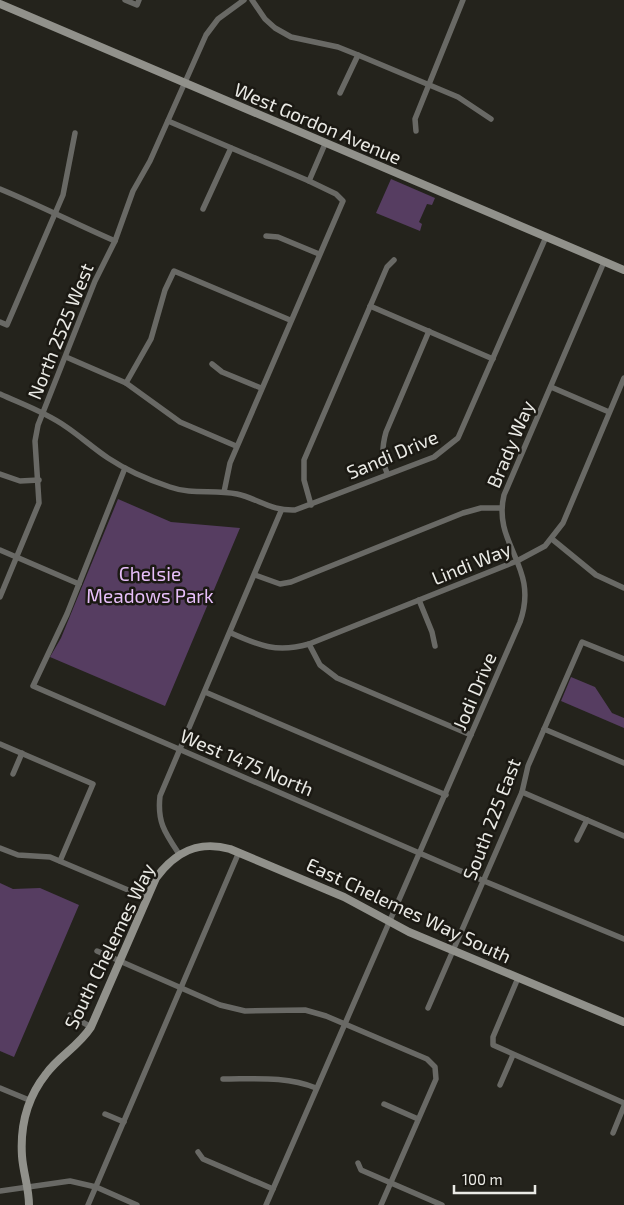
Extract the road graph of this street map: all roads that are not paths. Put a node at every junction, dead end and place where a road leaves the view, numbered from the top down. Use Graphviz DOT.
graph roads {
  1 [pos="125,0"];
  2 [pos="244,0"];
  3 [pos="252,0"];
  4 [pos="464,0"];
  5 [pos="138,3"];
  6 [pos="0,4"];
  7 [pos="358,55"];
  8 [pos="184,83"];
  9 [pos="430,85"];
  10 [pos="340,93"];
  11 [pos="491,119"];
  12 [pos="168,121"];
  13 [pos="416,131"];
  14 [pos="75,133"];
  15 [pos="325,144"];
  16 [pos="231,148"];
  17 [pos="309,181"];
  18 [pos="0,189"];
  19 [pos="203,208"];
  20 [pos="56,212"];
  21 [pos="266,236"];
  22 [pos="546,237"];
  23 [pos="115,242"];
  24 [pos="319,254"];
  25 [pos="394,260"];
  26 [pos="604,262"];
  27 [pos="624,270"];
  28 [pos="370,306"];
  29 [pos="290,320"];
  30 [pos="0,322"];
  31 [pos="429,331"];
  32 [pos="66,356"];
  33 [pos="493,359"];
  34 [pos="212,364"];
  35 [pos="624,378"];
  36 [pos="126,383"];
  37 [pos="551,387"];
  38 [pos="261,388"];
  39 [pos="0,394"];
  40 [pos="609,412"];
  41 [pos="43,413"];
  42 [pos="236,446"];
  43 [pos="125,468"];
  44 [pos="387,473"];
  45 [pos="0,474"];
  46 [pos="39,480"];
  47 [pos="224,492"];
  48 [pos="311,505"];
  49 [pos="501,508"];
  50 [pos="281,511"];
  51 [pos="552,539"];
  52 [pos="0,550"];
  53 [pos="17,558"];
  54 [pos="517,560"];
  55 [pos="256,575"];
  56 [pos="79,584"];
  57 [pos="624,588"];
  58 [pos="0,597"];
  59 [pos="419,600"];
  60 [pos="231,633"];
  61 [pos="309,644"];
  62 [pos="435,646"];
  63 [pos="624,659"];
  64 [pos="205,692"];
  65 [pos="544,729"];
  66 [pos="471,736"];
  67 [pos="0,744"];
  68 [pos="180,750"];
  69 [pos="22,753"];
  70 [pos="624,763"];
  71 [pos="13,774"];
  72 [pos="522,792"];
  73 [pos="446,795"];
  74 [pos="587,820"];
  75 [pos="624,836"];
  76 [pos="578,840"];
  77 [pos="0,848"];
  78 [pos="239,852"];
  79 [pos="421,853"];
  80 [pos="179,854"];
  81 [pos="60,861"];
  82 [pos="484,881"];
  83 [pos="147,898"];
  84 [pos="389,921"];
  85 [pos="624,938"];
  86 [pos="453,950"];
  87 [pos="97,951"];
  88 [pos="120,961"];
  89 [pos="518,978"];
  90 [pos="181,988"];
  91 [pos="428,1008"];
  92 [pos="70,1015"];
  93 [pos="624,1022"];
  94 [pos="344,1023"];
  95 [pos="91,1027"];
  96 [pos="514,1055"];
  97 [pos="223,1079"];
  98 [pos="500,1085"];
  99 [pos="0,1088"];
  100 [pos="316,1088"];
  101 [pos="29,1100"];
  102 [pos="384,1104"];
  103 [pos="624,1105"];
  104 [pos="105,1114"];
  105 [pos="418,1119"];
  106 [pos="124,1122"];
  107 [pos="613,1134"];
  108 [pos="198,1152"];
  109 [pos="358,1163"];
  110 [pos="391,1184"];
  111 [pos="28,1187"];
  112 [pos="96,1187"];
  113 [pos="273,1189"];
  114 [pos="0,1191"];
  115 [pos="29,1205"];
  116 [pos="88,1205"];
  117 [pos="137,1205"];
  118 [pos="266,1205"];
  119 [pos="381,1205"];
  120 [pos="442,1205"];
  1 -- 5 [label="street"];
  2 -- 8 [label="street, North 2525 West"];
  3 -- 7 [label="street"];
  4 -- 9 [label="street"];
  6 -- 8 [label="street, West Gordon Avenue"];
  7 -- 9 [label="street"];
  7 -- 10 [label="street"];
  8 -- 12 [label="street, North 2525 West"];
  8 -- 15 [label="street, West Gordon Avenue"];
  9 -- 11 [label="street"];
  9 -- 13 [label="street"];
  12 -- 16 [label="street"];
  12 -- 23 [label="street, North 2525 West"];
  14 -- 20 [label="street"];
  15 -- 17 [label="street"];
  15 -- 22 [label="street, West Gordon Avenue"];
  16 -- 17 [label="street"];
  16 -- 19 [label="street"];
  17 -- 24 [label="street"];
  18 -- 20 [label="street"];
  20 -- 23 [label="street"];
  20 -- 30 [label="street"];
  21 -- 24 [label="street"];
  22 -- 26 [label="street, West Gordon Avenue"];
  22 -- 33 [label="street, Sandi Drive"];
  23 -- 32 [label="street, North 2525 West"];
  24 -- 29 [label="street"];
  25 -- 28 [label="street"];
  26 -- 27 [label="street, West Gordon Avenue"];
  26 -- 37 [label="street, Brady Way"];
  28 -- 31 [label="street"];
  28 -- 48 [label="street"];
  29 -- 36 [label="street"];
  29 -- 38 [label="street"];
  31 -- 33 [label="street"];
  31 -- 44 [label="street"];
  32 -- 36 [label="street"];
  32 -- 41 [label="street, North 2525 West"];
  33 -- 44 [label="street, Sandi Drive"];
  34 -- 38 [label="street"];
  35 -- 40 [label="street, Lindi Way"];
  36 -- 42 [label="street"];
  37 -- 40 [label="street"];
  37 -- 49 [label="street, Brady Way"];
  38 -- 42 [label="street"];
  39 -- 41 [label="street"];
  40 -- 51 [label="street, Lindi Way"];
  41 -- 43 [label="street"];
  41 -- 46 [label="street, North 2525 West"];
  42 -- 47 [label="street"];
  43 -- 47 [label="street"];
  43 -- 56 [label="street"];
  44 -- 48 [label="street, Sandi Drive"];
  45 -- 46 [label="street"];
  46 -- 53 [label="street, North 2525 West"];
  47 -- 50 [label="street"];
  48 -- 50 [label="street, Sandi Drive"];
  49 -- 54 [label="street, Jodi Drive"];
  49 -- 55 [label="street, Brady Way"];
  50 -- 55 [label="street"];
  51 -- 54 [label="street, Lindi Way"];
  51 -- 57 [label="street"];
  52 -- 53 [label="street"];
  53 -- 56 [label="street"];
  53 -- 58 [label="street, North 2525 West"];
  54 -- 59 [label="street, Lindi Way"];
  54 -- 66 [label="street, Jodi Drive"];
  55 -- 60 [label="street"];
  56 -- 68 [label="street, West 1475 North"];
  59 -- 61 [label="street, Lindi Way"];
  59 -- 62 [label="street"];
  60 -- 61 [label="street, Lindi Way"];
  60 -- 64 [label="street"];
  61 -- 66 [label="street"];
  63 -- 65 [label="street, South 225 East"];
  64 -- 68 [label="street"];
  64 -- 73 [label="street"];
  65 -- 70 [label="street"];
  65 -- 72 [label="street, South 225 East"];
  66 -- 73 [label="street, Jodi Drive"];
  67 -- 69 [label="street"];
  68 -- 79 [label="street, West 1475 North"];
  68 -- 80 [label="street"];
  69 -- 71 [label="street"];
  69 -- 81 [label="street"];
  72 -- 74 [label="street"];
  72 -- 82 [label="street, South 225 East"];
  73 -- 79 [label="street, Jodi Drive"];
  74 -- 75 [label="street"];
  74 -- 76 [label="street"];
  77 -- 81 [label="street"];
  78 -- 80 [label="street, East Chelemes Way South"];
  78 -- 84 [label="street, East Chelemes Way South"];
  78 -- 90 [label="street"];
  79 -- 82 [label="street, West 1475 North"];
  79 -- 84 [label="street, Jodi Drive"];
  80 -- 83 [label="street, South Chelemes Way"];
  81 -- 83 [label="street"];
  82 -- 85 [label="street, West 1475 North"];
  82 -- 86 [label="street, South 225 East"];
  83 -- 88 [label="street, South Chelemes Way"];
  84 -- 86 [label="street, East Chelemes Way South"];
  84 -- 94 [label="street, Jodi Drive"];
  86 -- 89 [label="street, East Chelemes Way South"];
  86 -- 91 [label="street, South 225 East"];
  87 -- 88 [label="street"];
  88 -- 90 [label="street"];
  88 -- 95 [label="street, South Chelemes Way"];
  89 -- 93 [label="street, East Chelemes Way South"];
  89 -- 96 [label="street"];
  90 -- 94 [label="street"];
  90 -- 106 [label="street"];
  92 -- 95 [label="street"];
  94 -- 100 [label="street, Jodi Drive"];
  94 -- 105 [label="street"];
  95 -- 101 [label="street, South Chelemes Way"];
  96 -- 98 [label="street"];
  96 -- 103 [label="street"];
  97 -- 100 [label="street"];
  99 -- 101 [label="street"];
  100 -- 113 [label="street, Jodi Drive"];
  101 -- 111 [label="street, South Chelemes Way"];
  102 -- 105 [label="street"];
  103 -- 107 [label="street"];
  104 -- 106 [label="street"];
  105 -- 110 [label="street"];
  106 -- 112 [label="street"];
  108 -- 113 [label="street"];
  109 -- 110 [label="street"];
  110 -- 119 [label="street"];
  110 -- 120 [label="street"];
  111 -- 112 [label="street"];
  111 -- 114 [label="street"];
  111 -- 115 [label="street, South Chelemes Way"];
  112 -- 116 [label="street"];
  112 -- 117 [label="street"];
  113 -- 118 [label="street, Jodi Drive"];
}
